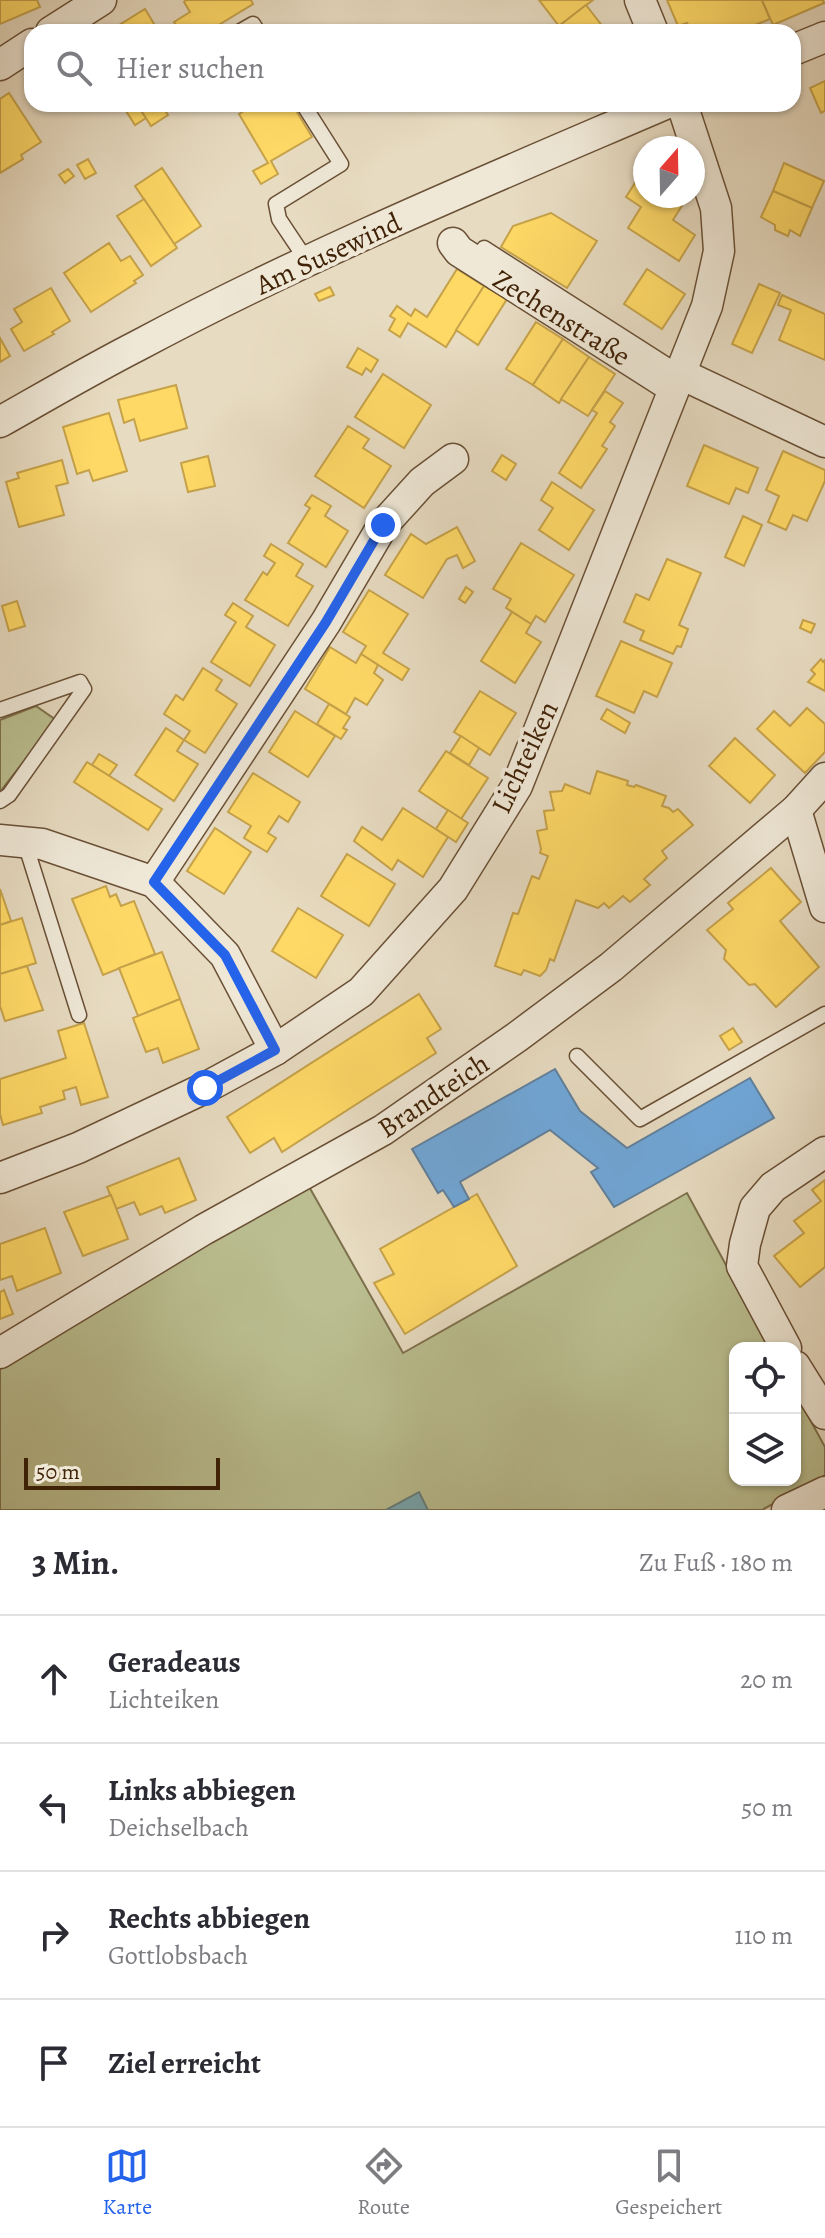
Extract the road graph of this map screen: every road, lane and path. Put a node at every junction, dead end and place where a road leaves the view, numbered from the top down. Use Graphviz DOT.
graph roads {
  1 [pos="101,0"];
  2 [pos="640,0"];
  3 [pos="64,24"];
  4 [pos="650,24"];
  5 [pos="825,37"];
  6 [pos="801,47"];
  7 [pos="24,49"];
  8 [pos="0,65"];
  9 [pos="308,112"];
  10 [pos="646,112"];
  11 [pos="685,112"];
  12 [pos="453,243"];
  13 [pos="484,248"];
  14 [pos="307,261"];
  15 [pos="677,381"];
  16 [pos="0,422"];
  17 [pos="825,442"];
  18 [pos="453,459"];
  19 [pos="0,710"];
  20 [pos="825,778"];
  21 [pos="0,801"];
  22 [pos="796,810"];
  23 [pos="12,841"];
  24 [pos="154,882"];
  25 [pos="825,907"];
  26 [pos="825,1014"];
  27 [pos="79,1015"];
  28 [pos="275,1050"];
  29 [pos="577,1056"];
  30 [pos="825,1152"];
  31 [pos="0,1178"];
  32 [pos="783,1342"];
  33 [pos="0,1353"];
  34 [pos="801,1376"];
  35 [pos="825,1414"];
  36 [pos="825,1492"];
  37 [pos="787,1510"];
  1 -- 3 [label="street"];
  2 -- 4 [label="street"];
  5 -- 6 [label="street"];
  7 -- 8 [label="street"];
  9 -- 14 [label="lane"];
  10 -- 14 [label="street, Am Susewind"];
  11 -- 15 [label="street, Lichteiken"];
  12 -- 15 [label="street, Zechenstraße"];
  13 -- 15 [label="lane"];
  14 -- 16 [label="street, Am Susewind"];
  15 -- 17 [label="street, Zechenstraße"];
  15 -- 28 [label="street, Lichteiken"];
  18 -- 24 [label="street"];
  19 -- 21 [label="lane"];
  20 -- 22 [label="street, Brandteich"];
  22 -- 25 [label="street"];
  22 -- 33 [label="street, Brandteich"];
  23 -- 24 [label="street"];
  23 -- 27 [label="lane"];
  24 -- 28 [label="street"];
  26 -- 29 [label="lane"];
  28 -- 31 [label="street, Lichteiken"];
  30 -- 32 [label="street"];
  34 -- 35 [label="street"];
  36 -- 37 [label="street"];
}
